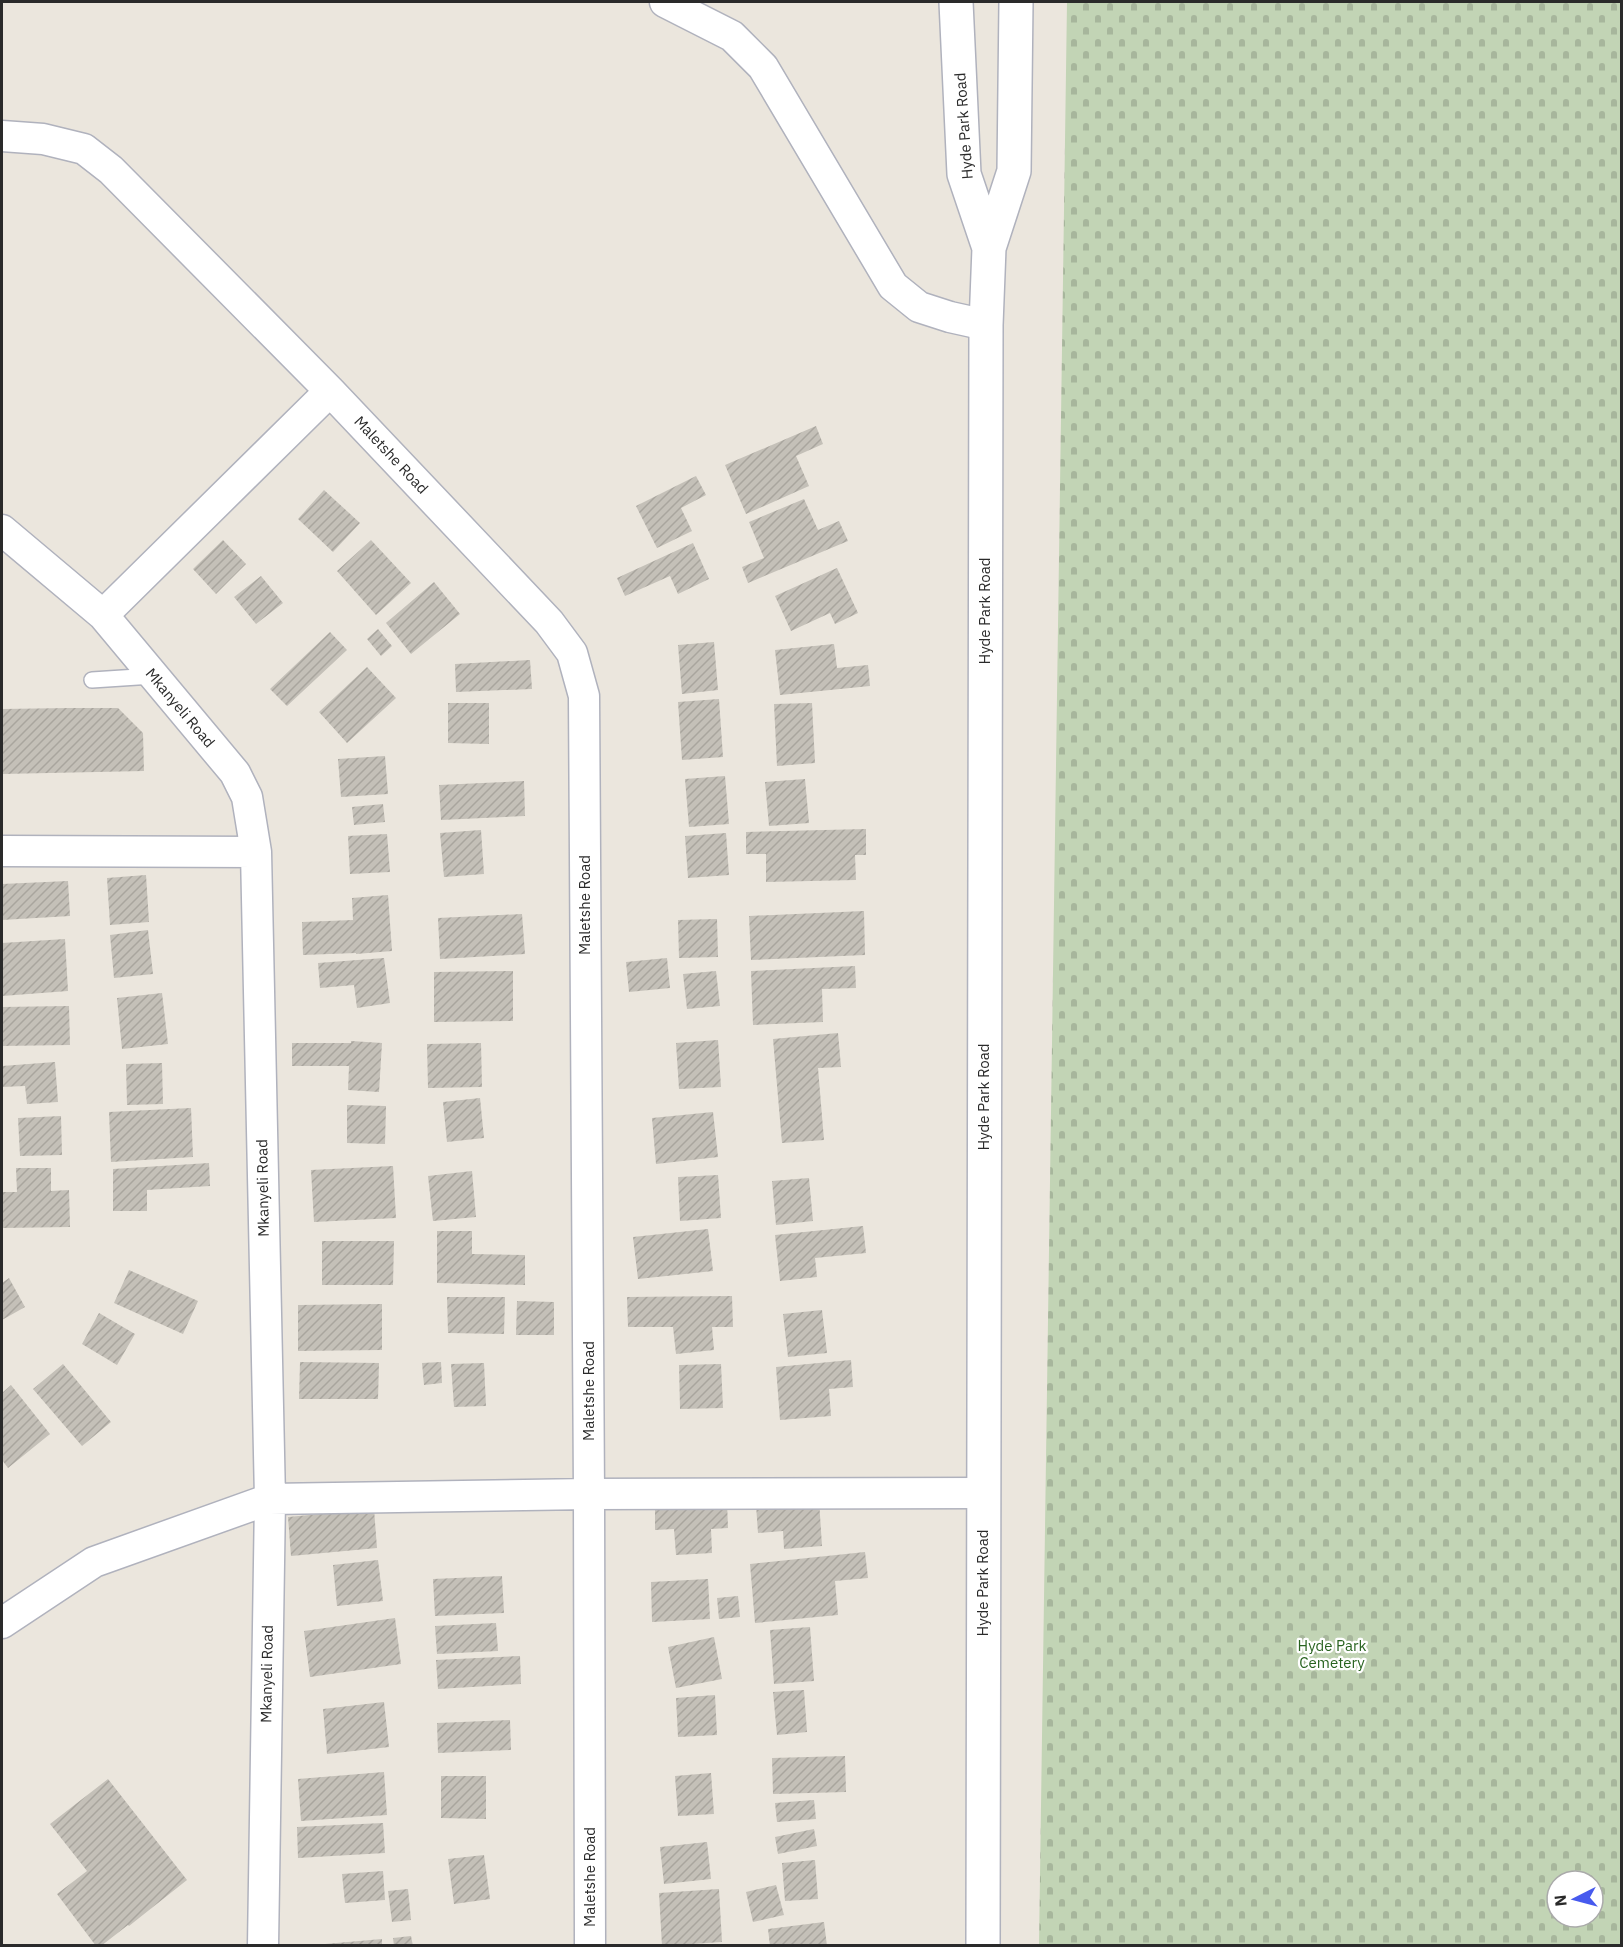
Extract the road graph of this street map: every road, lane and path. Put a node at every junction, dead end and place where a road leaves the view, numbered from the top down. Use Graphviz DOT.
graph roads {
  1 [pos="665,2"];
  2 [pos="956,2"];
  3 [pos="1016,2"];
  4 [pos="2,136"];
  5 [pos="989,248"];
  6 [pos="986,325"];
  7 [pos="330,391"];
  8 [pos="2,530"];
  9 [pos="103,615"];
  10 [pos="153,675"];
  11 [pos="92,680"];
  12 [pos="2,851"];
  13 [pos="256,852"];
  14 [pos="983,1493"];
  15 [pos="590,1494"];
  16 [pos="270,1499"];
  17 [pos="2,1623"];
  18 [pos="262,1946"];
  19 [pos="590,1946"];
  20 [pos="983,1946"];
  1 -- 6 [label="street"];
  2 -- 5 [label="street, Hyde Park Road"];
  3 -- 5 [label="street, Hyde Park Road"];
  4 -- 7 [label="street, Maletshe Road"];
  5 -- 6 [label="street, Hyde Park Road"];
  6 -- 14 [label="street, Hyde Park Road"];
  7 -- 9 [label="street"];
  7 -- 15 [label="street, Maletshe Road"];
  8 -- 9 [label="street, Mkanyeli Road"];
  9 -- 10 [label="street, Mkanyeli Road"];
  10 -- 11 [label="lane"];
  10 -- 13 [label="street, Mkanyeli Road"];
  12 -- 13 [label="street"];
  13 -- 16 [label="street, Mkanyeli Road"];
  14 -- 15 [label="street"];
  14 -- 20 [label="street, Hyde Park Road"];
  15 -- 16 [label="street"];
  15 -- 19 [label="street, Maletshe Road"];
  16 -- 17 [label="street"];
  16 -- 18 [label="street, Mkanyeli Road"];
}
